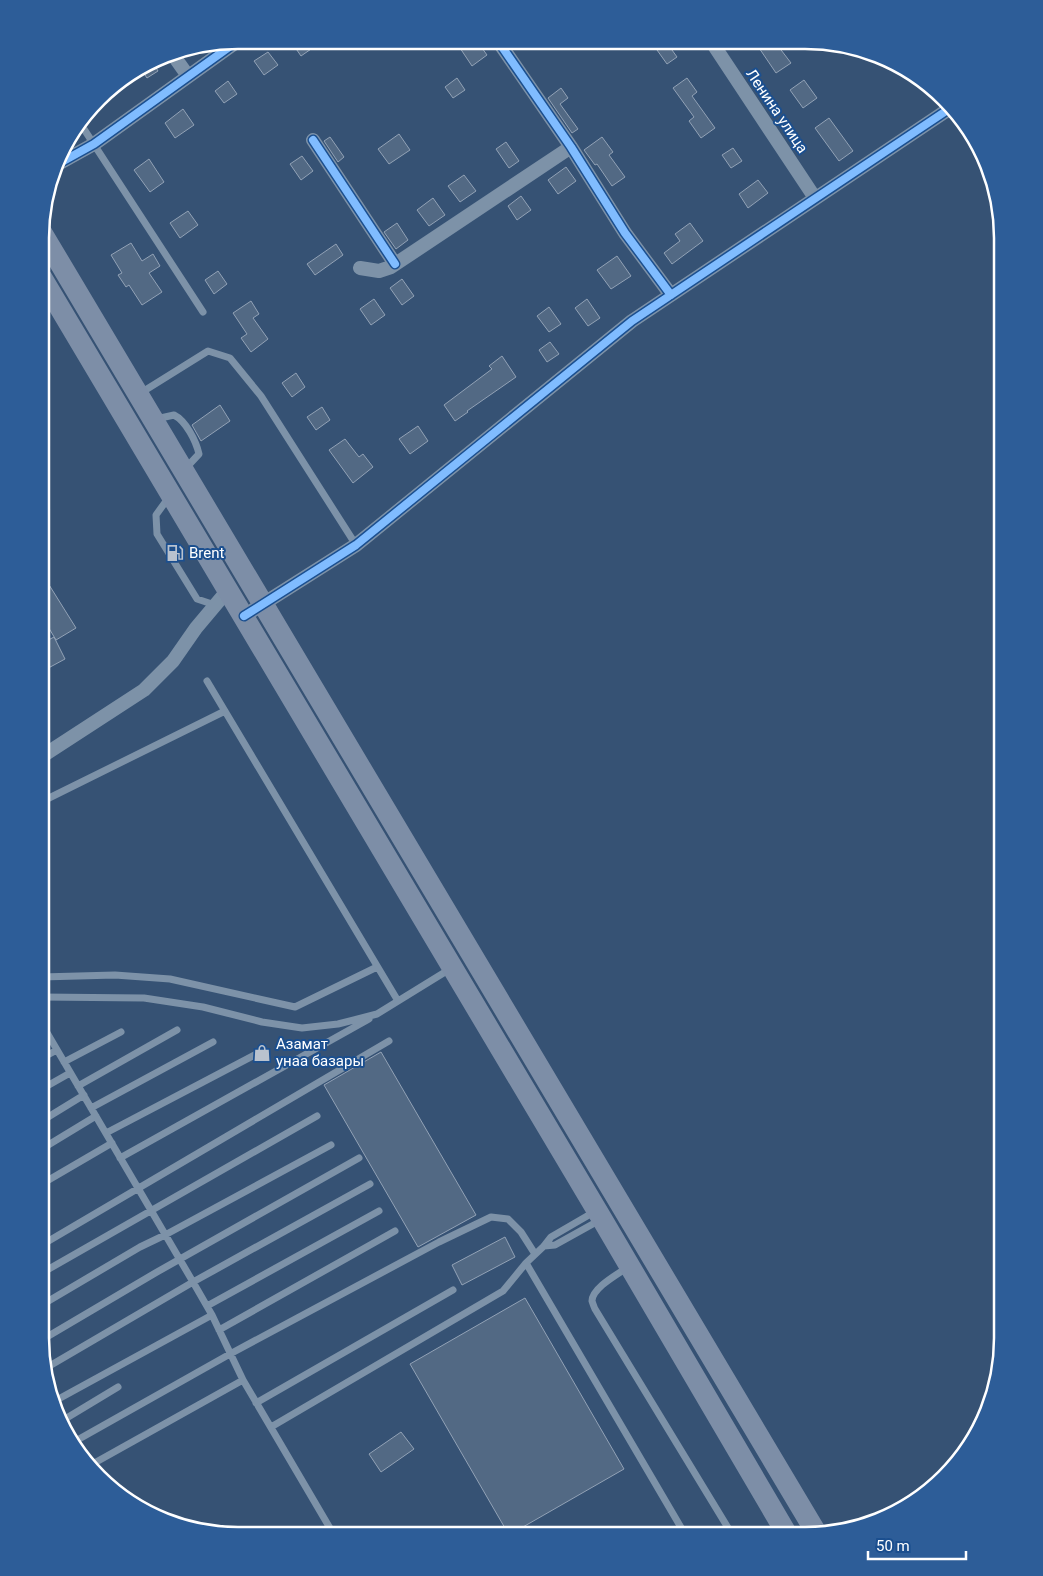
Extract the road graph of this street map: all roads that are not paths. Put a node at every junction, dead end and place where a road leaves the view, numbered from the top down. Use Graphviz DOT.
graph roads {
  1 [pos="226,49"];
  2 [pos="504,49"];
  3 [pos="716,49"];
  4 [pos="176,59"];
  5 [pos="188,76"];
  6 [pos="946,111"];
  7 [pos="84,129"];
  8 [pos="313,140"];
  9 [pos="94,144"];
  10 [pos="571,147"];
  11 [pos="65,160"];
  12 [pos="815,198"];
  13 [pos="49,245"];
  14 [pos="395,264"];
  15 [pos="360,268"];
  16 [pos="49,290"];
  17 [pos="671,295"];
  18 [pos="203,312"];
  19 [pos="138,394"];
  20 [pos="184,470"];
  21 [pos="167,488"];
  22 [pos="356,545"];
  23 [pos="222,597"];
  24 [pos="264,604"];
  25 [pos="244,616"];
  26 [pos="207,681"];
  27 [pos="225,711"];
  28 [pos="49,752"];
  29 [pos="49,798"];
  30 [pos="377,967"];
  31 [pos="453,968"];
  32 [pos="49,977"];
  33 [pos="49,997"];
  34 [pos="398,1001"];
  35 [pos="377,1014"];
  36 [pos="176,1030"];
  37 [pos="121,1032"];
  38 [pos="49,1036"];
  39 [pos="389,1041"];
  40 [pos="213,1042"];
  41 [pos="57,1050"];
  42 [pos="264,1050"];
  43 [pos="49,1054"];
  44 [pos="64,1062"];
  45 [pos="70,1073"];
  46 [pos="49,1085"];
  47 [pos="78,1086"];
  48 [pos="84,1095"];
  49 [pos="91,1108"];
  50 [pos="49,1116"];
  51 [pos="96,1116"];
  52 [pos="317,1116"];
  53 [pos="106,1133"];
  54 [pos="112,1143"];
  55 [pos="331,1144"];
  56 [pos="49,1145"];
  57 [pos="120,1158"];
  58 [pos="359,1158"];
  59 [pos="49,1180"];
  60 [pos="370,1184"];
  61 [pos="138,1188"];
  62 [pos="151,1210"];
  63 [pos="379,1211"];
  64 [pos="599,1215"];
  65 [pos="395,1230"];
  66 [pos="166,1235"];
  67 [pos="49,1241"];
  68 [pos="535,1254"];
  69 [pos="180,1260"];
  70 [pos="526,1263"];
  71 [pos="629,1266"];
  72 [pos="49,1269"];
  73 [pos="193,1282"];
  74 [pos="453,1290"];
  75 [pos="49,1301"];
  76 [pos="207,1306"];
  77 [pos="212,1315"];
  78 [pos="219,1330"];
  79 [pos="49,1335"];
  80 [pos="230,1354"];
  81 [pos="50,1365"];
  82 [pos="243,1380"];
  83 [pos="118,1388"];
  84 [pos="59,1399"];
  85 [pos="256,1403"];
  86 [pos="66,1418"];
  87 [pos="271,1427"];
  88 [pos="79,1440"];
  89 [pos="95,1462"];
  90 [pos="329,1527"];
  91 [pos="681,1527"];
  92 [pos="728,1527"];
  93 [pos="783,1527"];
  94 [pos="813,1527"];
  1 -- 5 [label="street"];
  2 -- 10 [label="street"];
  3 -- 12 [label="street, Ленина улица"];
  4 -- 5 [label="street"];
  5 -- 9 [label="street"];
  6 -- 12 [label="street"];
  7 -- 9 [label="lane"];
  8 -- 14 [label="street"];
  9 -- 11 [label="street"];
  9 -- 18 [label="lane"];
  10 -- 14 [label="street"];
  10 -- 17 [label="street"];
  12 -- 17 [label="street"];
  13 -- 19 [label="main road"];
  14 -- 15 [label="street"];
  16 -- 21 [label="main road"];
  17 -- 22 [label="street"];
  19 -- 20 [label="main road"];
  19 -- 22 [label="lane"];
  20 -- 21 [label="main road"];
  20 -- 24 [label="main road"];
  21 -- 23 [label="main road"];
  21 -- 23 [label="lane"];
  22 -- 24 [label="street"];
  23 -- 25 [label="main road"];
  23 -- 28 [label="street"];
  24 -- 25 [label="street"];
  24 -- 94 [label="main road"];
  25 -- 31 [label="main road"];
  26 -- 27 [label="lane"];
  27 -- 29 [label="lane"];
  27 -- 30 [label="lane"];
  30 -- 32 [label="lane"];
  30 -- 34 [label="lane"];
  31 -- 34 [label="lane"];
  31 -- 64 [label="main road"];
  33 -- 35 [label="lane"];
  34 -- 35 [label="lane"];
  35 -- 57 [label="lane"];
  36 -- 47 [label="lane"];
  37 -- 44 [label="lane"];
  38 -- 41 [label="lane"];
  39 -- 61 [label="lane"];
  40 -- 49 [label="lane"];
  41 -- 43 [label="lane"];
  41 -- 44 [label="lane"];
  42 -- 53 [label="lane"];
  44 -- 45 [label="lane"];
  45 -- 46 [label="lane"];
  45 -- 47 [label="lane"];
  47 -- 48 [label="lane"];
  48 -- 49 [label="lane"];
  48 -- 50 [label="lane"];
  49 -- 51 [label="lane"];
  51 -- 53 [label="lane"];
  51 -- 56 [label="lane"];
  52 -- 62 [label="lane"];
  53 -- 54 [label="lane"];
  54 -- 57 [label="lane"];
  54 -- 59 [label="lane"];
  55 -- 66 [label="lane"];
  57 -- 61 [label="lane"];
  58 -- 69 [label="lane"];
  60 -- 73 [label="lane"];
  61 -- 62 [label="lane"];
  61 -- 67 [label="lane"];
  62 -- 66 [label="lane"];
  62 -- 72 [label="lane"];
  63 -- 76 [label="lane"];
  64 -- 68 [label="lane"];
  64 -- 71 [label="main road"];
  65 -- 78 [label="lane"];
  66 -- 69 [label="lane"];
  66 -- 75 [label="lane"];
  68 -- 70 [label="lane"];
  68 -- 80 [label="lane"];
  69 -- 73 [label="lane"];
  69 -- 79 [label="lane"];
  70 -- 87 [label="lane"];
  70 -- 91 [label="lane"];
  71 -- 92 [label="lane"];
  71 -- 93 [label="main road"];
  73 -- 76 [label="lane"];
  73 -- 81 [label="lane"];
  74 -- 85 [label="lane"];
  76 -- 77 [label="lane"];
  77 -- 78 [label="lane"];
  77 -- 84 [label="lane"];
  78 -- 80 [label="lane"];
  80 -- 82 [label="lane"];
  80 -- 88 [label="lane"];
  82 -- 85 [label="lane"];
  82 -- 89 [label="lane"];
  83 -- 86 [label="lane"];
  85 -- 87 [label="lane"];
  87 -- 90 [label="lane"];
}
